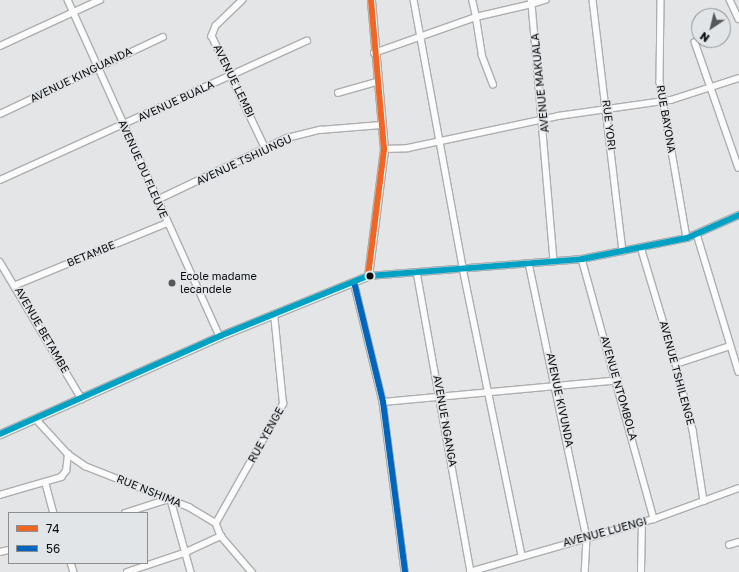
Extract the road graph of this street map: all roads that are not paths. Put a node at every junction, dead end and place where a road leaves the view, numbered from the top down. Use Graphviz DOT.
graph roads {
  1 [pos="68,0"];
  2 [pos="100,0"];
  3 [pos="243,0"];
  4 [pos="371,0"];
  5 [pos="414,0"];
  6 [pos="472,0"];
  7 [pos="545,0"];
  8 [pos="593,0"];
  9 [pos="661,0"];
  10 [pos="730,0"];
  11 [pos="532,2"];
  12 [pos="74,12"];
  13 [pos="476,17"];
  14 [pos="739,19"];
  15 [pos="418,35"];
  16 [pos="163,37"];
  17 [pos="307,41"];
  18 [pos="0,46"];
  19 [pos="697,48"];
  20 [pos="373,53"];
  21 [pos="98,64"];
  22 [pos="231,76"];
  23 [pos="739,78"];
  24 [pos="376,82"];
  25 [pos="493,85"];
  26 [pos="712,86"];
  27 [pos="338,93"];
  28 [pos="665,99"];
  29 [pos="608,110"];
  30 [pos="0,114"];
  31 [pos="544,119"];
  32 [pos="122,125"];
  33 [pos="381,125"];
  34 [pos="438,142"];
  35 [pos="266,149"];
  36 [pos="384,149"];
  37 [pos="739,168"];
  38 [pos="0,180"];
  39 [pos="157,200"];
  40 [pos="739,215"];
  41 [pos="167,223"];
  42 [pos="697,234"];
  43 [pos="687,238"];
  44 [pos="641,247"];
  45 [pos="623,251"];
  46 [pos="582,259"];
  47 [pos="554,261"];
  48 [pos="0,262"];
  49 [pos="529,263"];
  50 [pos="463,268"];
  51 [pos="417,272"];
  52 [pos="368,276"];
  53 [pos="354,282"];
  54 [pos="16,285"];
  55 [pos="274,314"];
  56 [pos="220,336"];
  57 [pos="730,346"];
  58 [pos="676,364"];
  59 [pos="739,372"];
  60 [pos="618,380"];
  61 [pos="558,387"];
  62 [pos="491,394"];
  63 [pos="442,398"];
  64 [pos="82,399"];
  65 [pos="383,402"];
  66 [pos="37,420"];
  67 [pos="0,434"];
  68 [pos="68,454"];
  69 [pos="46,484"];
  70 [pos="739,488"];
  71 [pos="0,496"];
  72 [pos="170,499"];
  73 [pos="704,501"];
  74 [pos="54,512"];
  75 [pos="129,512"];
  76 [pos="654,519"];
  77 [pos="642,522"];
  78 [pos="216,523"];
  79 [pos="221,536"];
  80 [pos="587,538"];
  81 [pos="739,542"];
  82 [pos="729,545"];
  83 [pos="184,553"];
  84 [pos="522,555"];
  85 [pos="127,572"];
  86 [pos="191,572"];
  87 [pos="252,572"];
  88 [pos="405,572"];
  89 [pos="470,572"];
  90 [pos="585,572"];
  91 [pos="641,572"];
  1 -- 12 [label="street, AVENUE DU FLEUVE"];
  2 -- 12 [label="street"];
  3 -- 22 [label="street, AVENUE LEMBI"];
  4 -- 20 [label="street"];
  5 -- 15 [label="street"];
  6 -- 13 [label="street"];
  7 -- 11 [label="street"];
  8 -- 29 [label="street, RUE YORI"];
  9 -- 28 [label="street, RUE BAYONA"];
  10 -- 14 [label="street"];
  11 -- 13 [label="street"];
  11 -- 31 [label="street, AVENUE MAKUALA"];
  12 -- 18 [label="street"];
  12 -- 21 [label="street, AVENUE DU FLEUVE"];
  13 -- 15 [label="street"];
  13 -- 25 [label="street"];
  15 -- 20 [label="street"];
  15 -- 34 [label="street"];
  16 -- 21 [label="street, AVENUE KINGUANDA"];
  17 -- 22 [label="street, AVENUE BUALA"];
  19 -- 26 [label="street"];
  20 -- 24 [label="street"];
  21 -- 30 [label="street, AVENUE KINGUANDA"];
  21 -- 32 [label="street, AVENUE DU FLEUVE"];
  22 -- 32 [label="street, AVENUE BUALA"];
  22 -- 35 [label="street, AVENUE LEMBI"];
  23 -- 26 [label="street"];
  24 -- 27 [label="street"];
  24 -- 33 [label="street"];
  26 -- 28 [label="street"];
  26 -- 37 [label="street"];
  28 -- 29 [label="street"];
  28 -- 43 [label="street, RUE BAYONA"];
  29 -- 31 [label="street"];
  29 -- 45 [label="street, RUE YORI"];
  31 -- 34 [label="street"];
  31 -- 47 [label="street, AVENUE MAKUALA"];
  32 -- 38 [label="street, AVENUE BUALA"];
  32 -- 39 [label="street, AVENUE DU FLEUVE"];
  33 -- 35 [label="street, AVENUE TSHIUNGU"];
  33 -- 36 [label="street"];
  34 -- 36 [label="street"];
  34 -- 50 [label="street"];
  35 -- 39 [label="street, AVENUE TSHIUNGU"];
  36 -- 52 [label="street"];
  39 -- 41 [label="street, AVENUE DU FLEUVE"];
  40 -- 42 [label="street"];
  41 -- 54 [label="street, BETAMBE"];
  41 -- 56 [label="street, AVENUE DU FLEUVE"];
  42 -- 43 [label="street"];
  42 -- 57 [label="street"];
  43 -- 44 [label="street"];
  44 -- 45 [label="street"];
  44 -- 58 [label="street, AVENUE TSHILENGE"];
  45 -- 46 [label="street"];
  46 -- 47 [label="street"];
  46 -- 60 [label="street, AVENUE NTOMBOLA"];
  47 -- 49 [label="street"];
  48 -- 54 [label="street, AVENUE BETAMBE"];
  49 -- 50 [label="street"];
  49 -- 61 [label="street, AVENUE KIVUNDA"];
  50 -- 51 [label="street"];
  50 -- 62 [label="street"];
  51 -- 52 [label="street"];
  51 -- 63 [label="street, AVENUE NGANGA"];
  52 -- 53 [label="street"];
  53 -- 55 [label="street"];
  53 -- 65 [label="street"];
  54 -- 64 [label="street, AVENUE BETAMBE"];
  55 -- 56 [label="street"];
  55 -- 78 [label="street, RUE YENGE"];
  56 -- 64 [label="street"];
  57 -- 58 [label="street"];
  57 -- 59 [label="street"];
  58 -- 73 [label="street, AVENUE TSHILENGE"];
  60 -- 61 [label="street"];
  60 -- 76 [label="street, AVENUE NTOMBOLA"];
  61 -- 62 [label="street"];
  61 -- 80 [label="street, AVENUE KIVUNDA"];
  62 -- 63 [label="street"];
  62 -- 84 [label="street"];
  63 -- 65 [label="street"];
  63 -- 89 [label="street, AVENUE NGANGA"];
  64 -- 66 [label="street"];
  65 -- 88 [label="street"];
  66 -- 67 [label="street"];
  66 -- 68 [label="street, RUE NSHIMA"];
  68 -- 69 [label="street"];
  68 -- 72 [label="street, RUE NSHIMA"];
  69 -- 71 [label="street"];
  69 -- 74 [label="street"];
  70 -- 73 [label="street, AVENUE LUENGI"];
  72 -- 75 [label="street"];
  72 -- 78 [label="street, RUE NSHIMA"];
  72 -- 83 [label="street"];
  73 -- 76 [label="street, AVENUE LUENGI"];
  76 -- 77 [label="street, AVENUE LUENGI"];
  77 -- 80 [label="street, AVENUE LUENGI"];
  77 -- 91 [label="street"];
  78 -- 79 [label="street"];
  79 -- 83 [label="street"];
  79 -- 87 [label="street"];
  80 -- 84 [label="street, AVENUE LUENGI"];
  80 -- 90 [label="street, AVENUE KIVUNDA"];
  81 -- 82 [label="street"];
  83 -- 85 [label="street"];
  83 -- 86 [label="street"];
  84 -- 89 [label="street, AVENUE LUENGI"];
}
